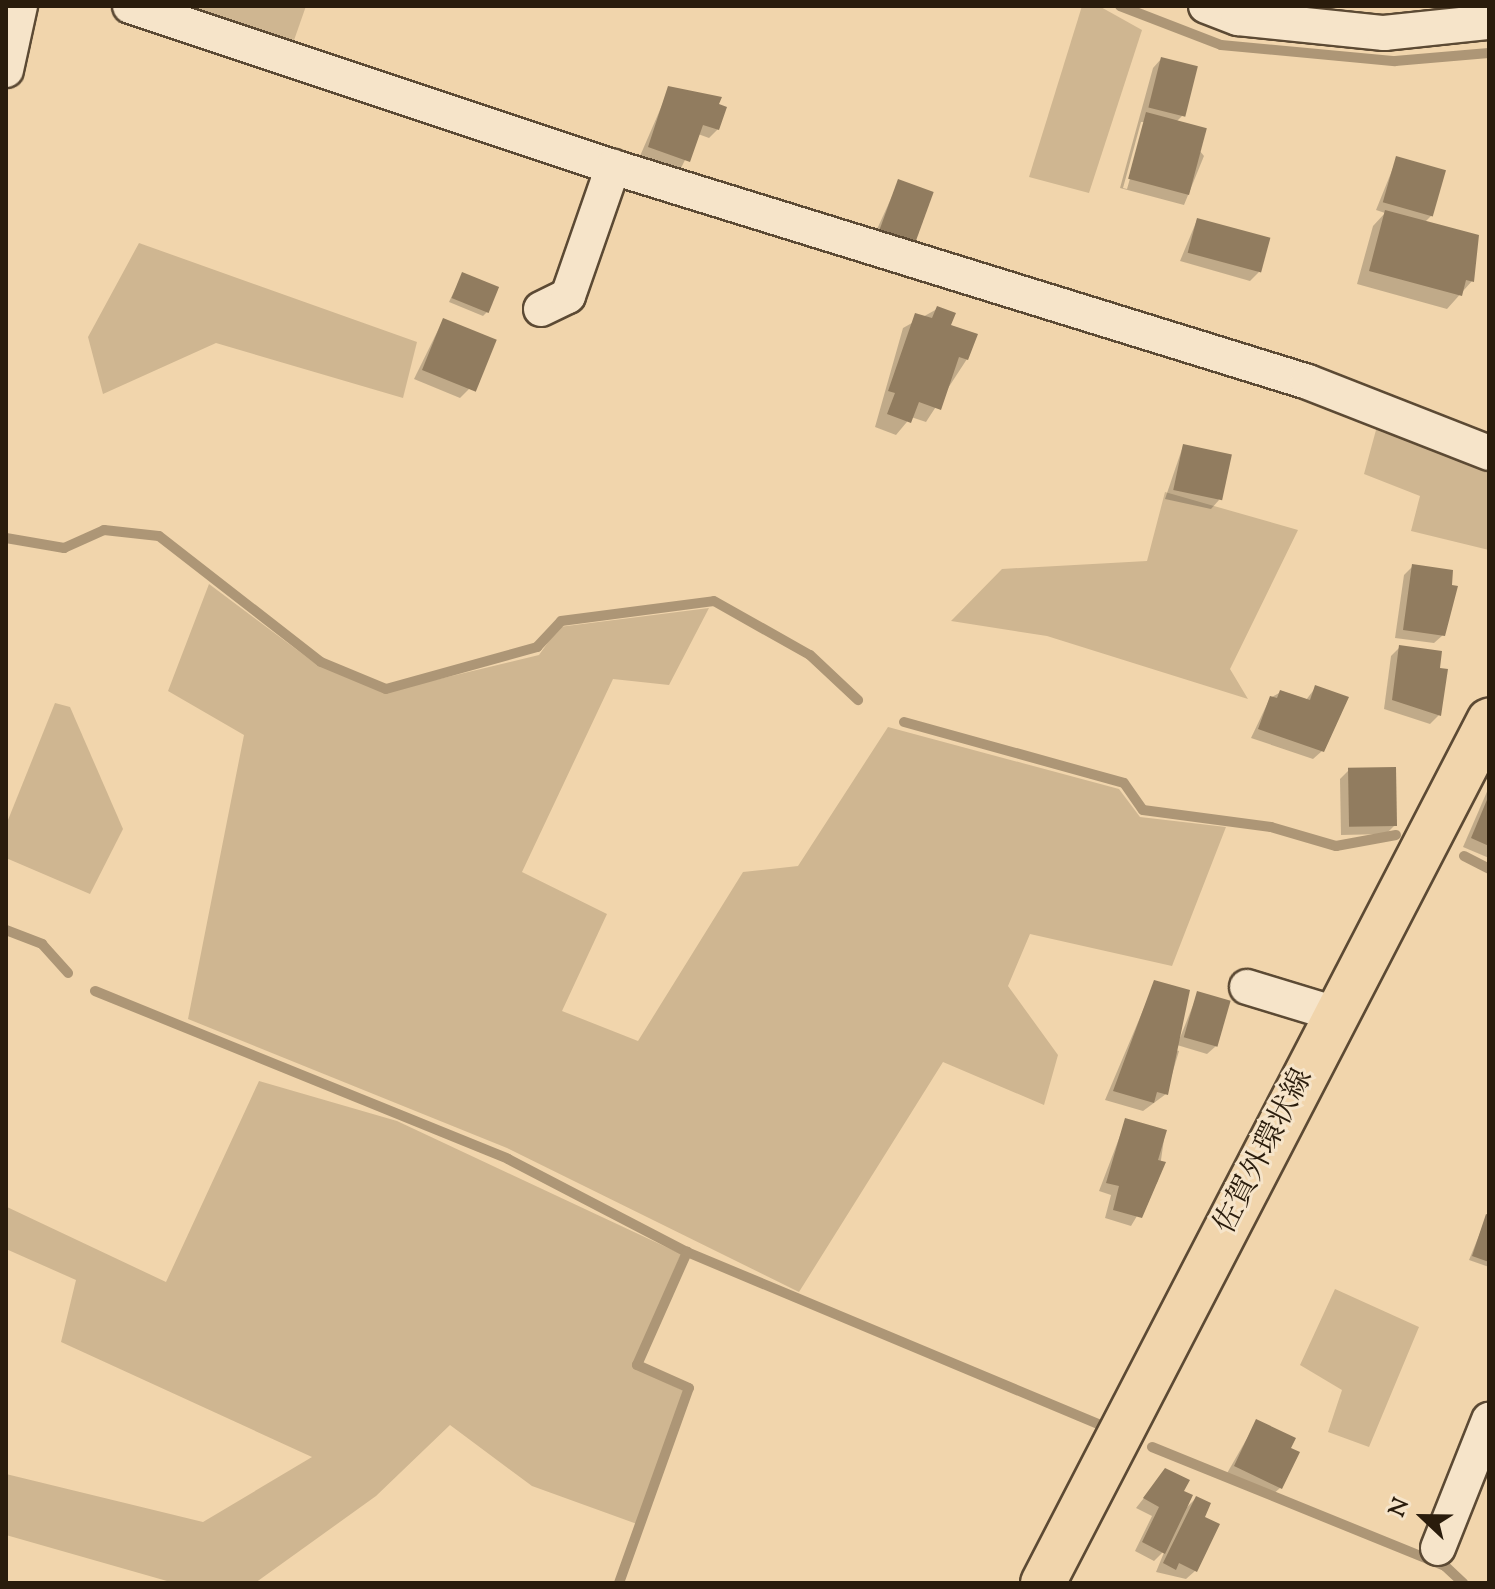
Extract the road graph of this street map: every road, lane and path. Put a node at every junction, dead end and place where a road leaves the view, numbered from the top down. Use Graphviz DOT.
graph roads {
  1 [pos="20,6"];
  2 [pos="130,6"];
  3 [pos="1206,6"];
  4 [pos="1489,22"];
  5 [pos="6,70"];
  6 [pos="613,167"];
  7 [pos="541,309"];
  8 [pos="1489,453"];
  9 [pos="1486,735"];
  10 [pos="1247,987"];
  11 [pos="1336,1014"];
  12 [pos="1489,1420"];
  13 [pos="1438,1548"];
  14 [pos="1043,1583"];
  1 -- 5 [label="street"];
  2 -- 6 [label="street"];
  3 -- 4 [label="street"];
  6 -- 7 [label="street"];
  6 -- 8 [label="street"];
  9 -- 11 [label="main road, 佐賀外環状線"];
  10 -- 11 [label="street"];
  11 -- 14 [label="main road, 佐賀外環状線"];
  12 -- 13 [label="street"];
}
